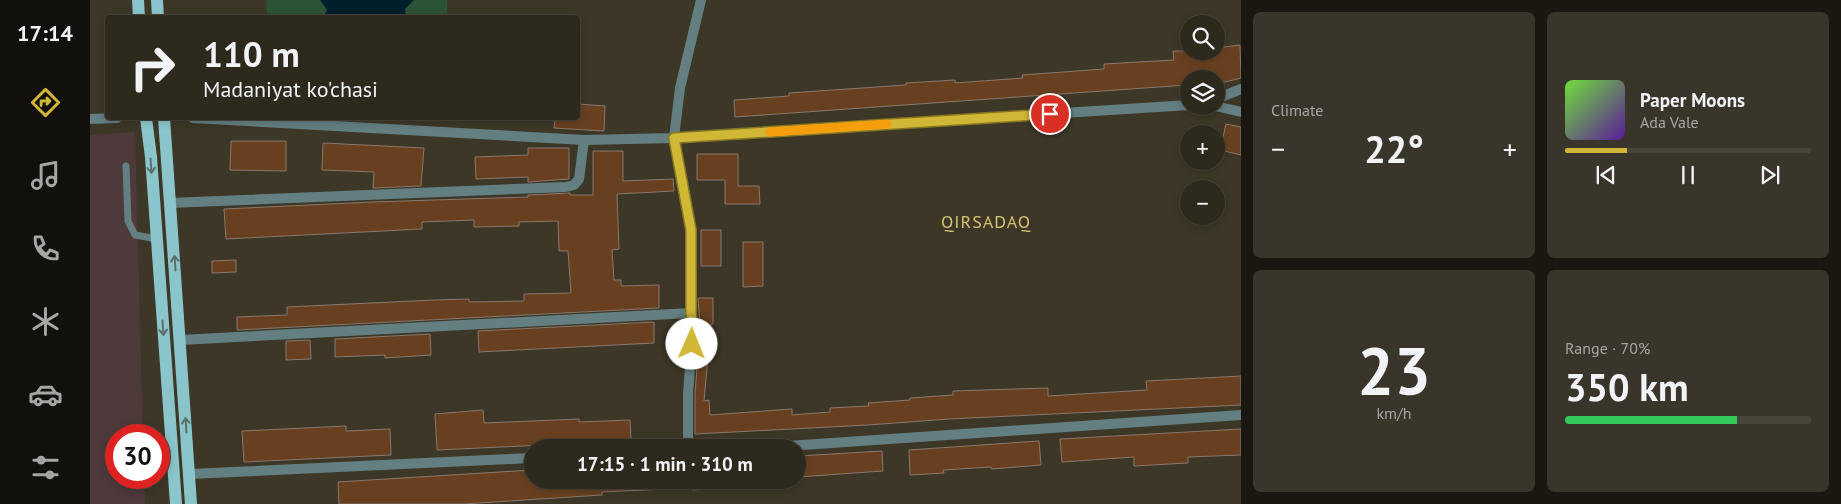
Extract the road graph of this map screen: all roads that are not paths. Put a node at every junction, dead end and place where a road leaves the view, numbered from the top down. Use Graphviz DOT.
graph roads {
  1 [pos="138,0"];
  2 [pos="157,0"];
  3 [pos="702,0"];
  4 [pos="139,15"];
  5 [pos="158,15"];
  6 [pos="1241,89"];
  7 [pos="1225,95"];
  8 [pos="1180,106"];
  9 [pos="1225,108"];
  10 [pos="1241,112"];
  11 [pos="105,118"];
  12 [pos="90,119"];
  13 [pos="146,120"];
  14 [pos="164,120"];
  15 [pos="229,120"];
  16 [pos="674,138"];
  17 [pos="584,140"];
  18 [pos="126,166"];
  19 [pos="170,203"];
  20 [pos="157,239"];
  21 [pos="691,313"];
  22 [pos="180,340"];
  23 [pos="1241,415"];
  24 [pos="688,439"];
  25 [pos="806,445"];
  26 [pos="524,458"];
  27 [pos="190,474"];
  28 [pos="176,504"];
  29 [pos="191,504"];
  1 -- 4 [label="main road"];
  2 -- 5 [label="main road"];
  3 -- 16 [label="street"];
  6 -- 7 [label="street"];
  8 -- 16 [label="street"];
  9 -- 10 [label="street"];
  11 -- 12 [label="street"];
  13 -- 20 [label="main road, one-way"];
  14 -- 19 [label="main road"];
  15 -- 17 [label="street"];
  16 -- 17 [label="street"];
  16 -- 21 [label="street"];
  17 -- 19 [label="street"];
  18 -- 20 [label="lane"];
  22 -- 19 [label="main road, one-way"];
  20 -- 28 [label="main road, one-way"];
  21 -- 22 [label="street"];
  21 -- 24 [label="street"];
  27 -- 22 [label="main road, one-way"];
  23 -- 25 [label="street"];
  26 -- 27 [label="street"];
  27 -- 29 [label="main road"];
}
